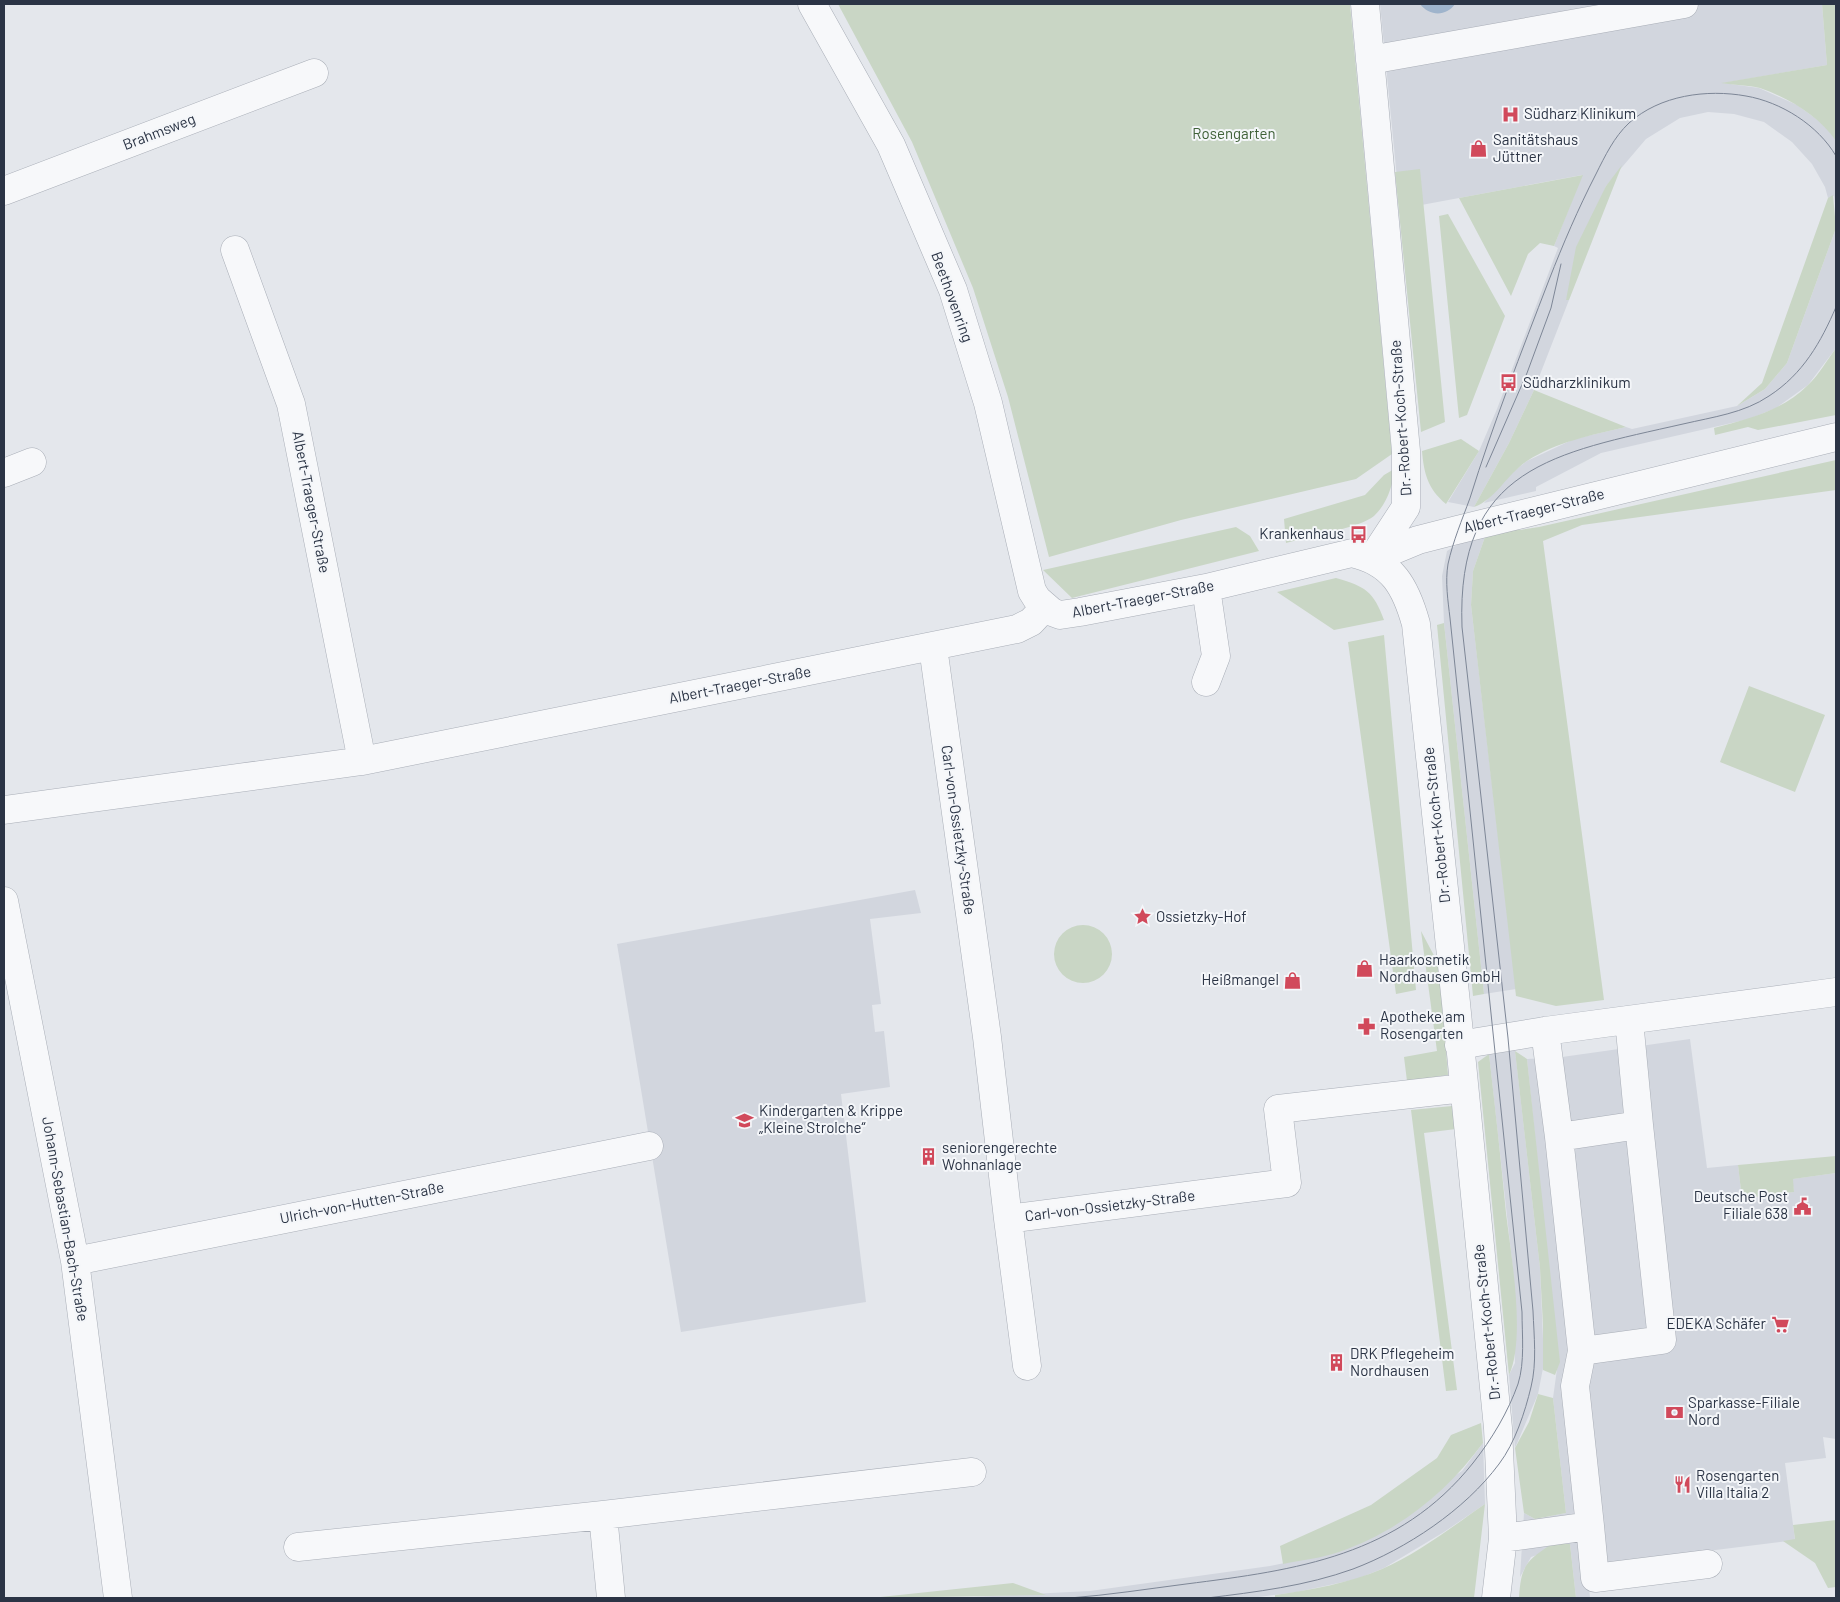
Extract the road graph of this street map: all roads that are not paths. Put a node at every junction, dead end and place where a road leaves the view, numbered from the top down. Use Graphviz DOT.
graph roads {
  1 [pos="812,4"];
  2 [pos="1365,4"];
  3 [pos="1684,4"];
  4 [pos="1370,60"];
  5 [pos="314,73"];
  6 [pos="4,191"];
  7 [pos="235,250"];
  8 [pos="1836,437"];
  9 [pos="32,462"];
  10 [pos="4,473"];
  11 [pos="1372,559"];
  12 [pos="1206,588"];
  13 [pos="1045,607"];
  14 [pos="933,647"];
  15 [pos="1206,682"];
  16 [pos="362,761"];
  17 [pos="4,810"];
  18 [pos="4,901"];
  19 [pos="1836,992"];
  20 [pos="1629,1020"];
  21 [pos="1545,1031"];
  22 [pos="1459,1045"];
  23 [pos="1464,1088"];
  24 [pos="1639,1125"];
  25 [pos="1559,1137"];
  26 [pos="649,1146"];
  27 [pos="1008,1220"];
  28 [pos="75,1261"];
  29 [pos="1582,1351"];
  30 [pos="1027,1366"];
  31 [pos="972,1472"];
  32 [pos="603,1515"];
  33 [pos="1590,1526"];
  34 [pos="1503,1538"];
  35 [pos="298,1547"];
  36 [pos="1708,1564"];
  37 [pos="118,1598"];
  38 [pos="611,1598"];
  39 [pos="1496,1598"];
  1 -- 13 [label="street, Beethovenring"];
  2 -- 4 [label="street, Dr.-Robert-Koch-Straße"];
  3 -- 4 [label="street"];
  4 -- 11 [label="street, Dr.-Robert-Koch-Straße"];
  5 -- 6 [label="street, Brahmsweg"];
  7 -- 16 [label="street, Albert-Traeger-Straße"];
  8 -- 11 [label="street, Albert-Traeger-Straße"];
  9 -- 10 [label="street"];
  11 -- 12 [label="street, Albert-Traeger-Straße"];
  11 -- 22 [label="street, Dr.-Robert-Koch-Straße"];
  12 -- 13 [label="street, Albert-Traeger-Straße"];
  12 -- 15 [label="street"];
  13 -- 14 [label="street, Albert-Traeger-Straße"];
  14 -- 16 [label="street, Albert-Traeger-Straße"];
  14 -- 27 [label="street, Carl-von-Ossietzky-Straße"];
  16 -- 17 [label="street, Albert-Traeger-Straße"];
  18 -- 28 [label="street, Johann-Sebastian-Bach-Straße"];
  19 -- 20 [label="street"];
  20 -- 21 [label="street"];
  20 -- 24 [label="street"];
  21 -- 22 [label="street"];
  21 -- 25 [label="street"];
  22 -- 23 [label="street, Dr.-Robert-Koch-Straße"];
  23 -- 27 [label="street, Carl-von-Ossietzky-Straße"];
  23 -- 34 [label="street, Dr.-Robert-Koch-Straße"];
  24 -- 25 [label="street"];
  24 -- 29 [label="street"];
  25 -- 29 [label="street"];
  26 -- 28 [label="street, Ulrich-von-Hutten-Straße"];
  27 -- 30 [label="street"];
  28 -- 37 [label="street, Johann-Sebastian-Bach-Straße"];
  29 -- 33 [label="street"];
  31 -- 32 [label="street"];
  32 -- 35 [label="street"];
  32 -- 38 [label="street"];
  33 -- 34 [label="street"];
  33 -- 36 [label="street"];
  34 -- 39 [label="street, Dr.-Robert-Koch-Straße"];
}
